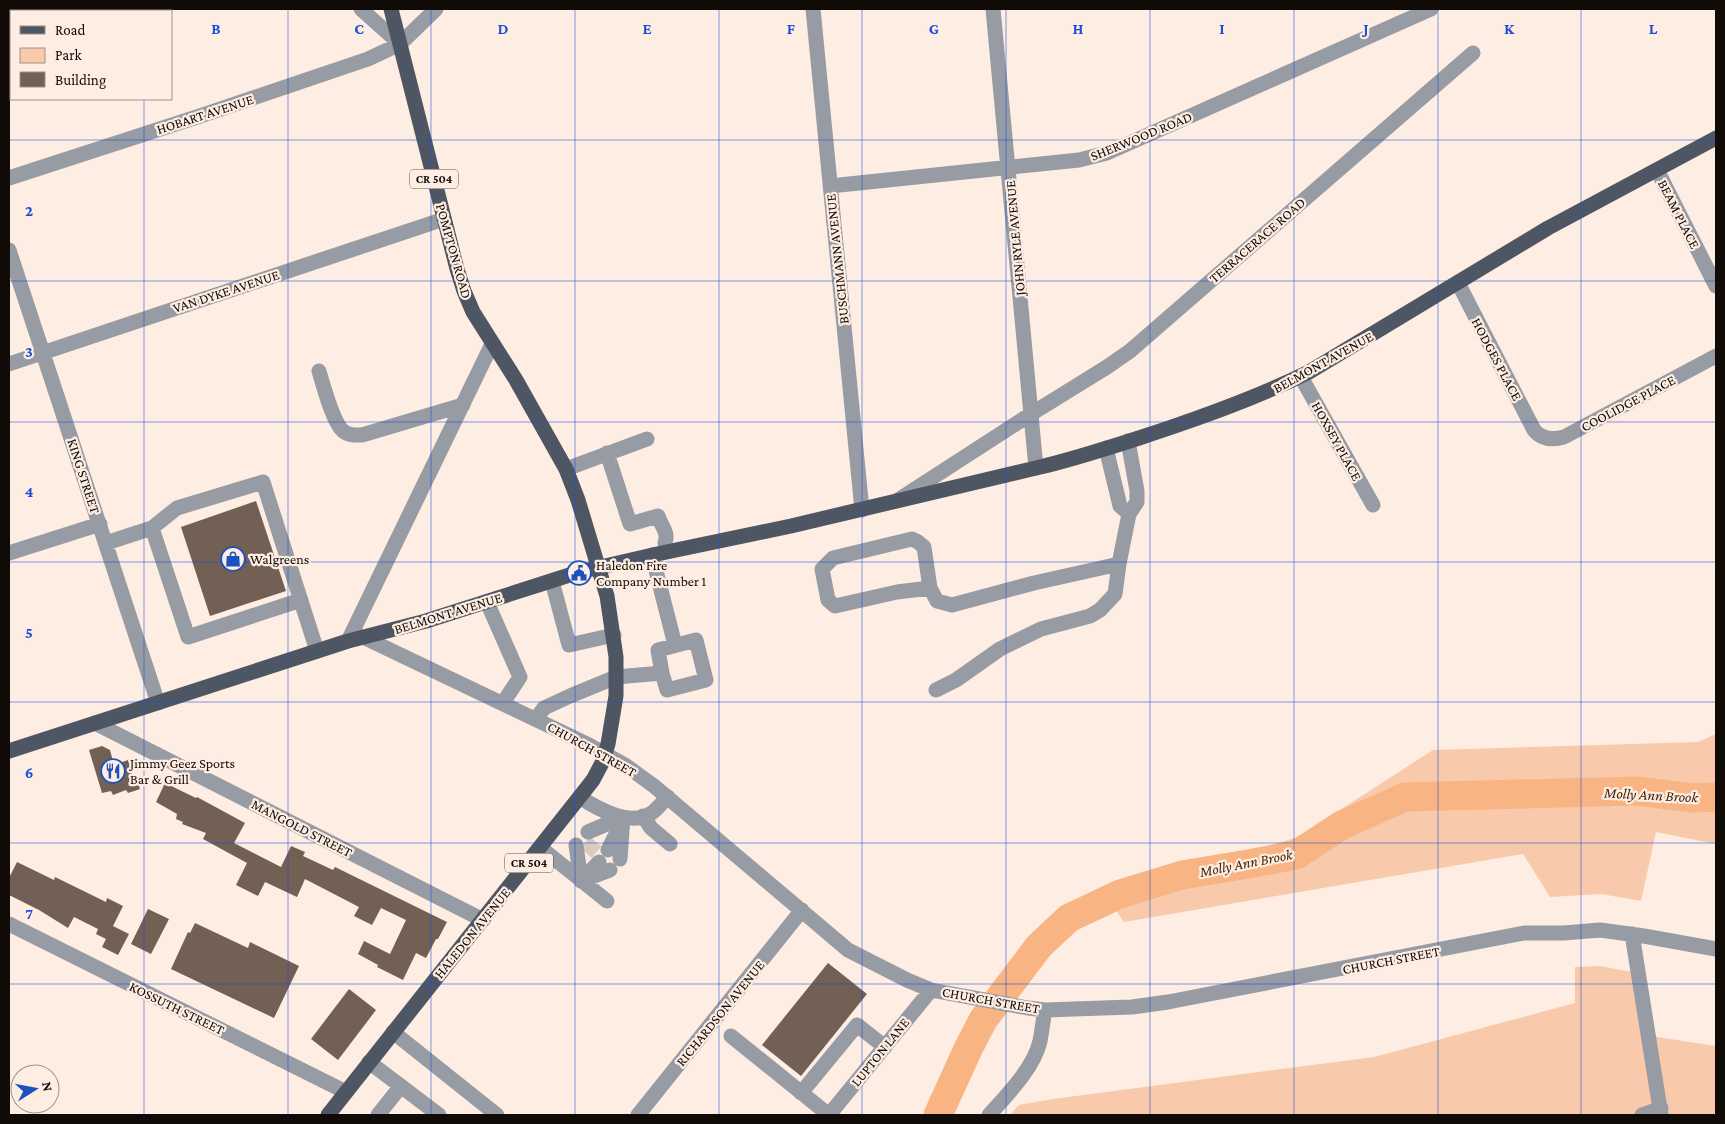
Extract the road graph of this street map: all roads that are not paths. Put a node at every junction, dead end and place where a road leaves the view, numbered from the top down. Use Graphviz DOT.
graph roads {
  1 [pos="361,9"];
  2 [pos="391,9"];
  3 [pos="436,9"];
  4 [pos="813,9"];
  5 [pos="993,9"];
  6 [pos="1431,9"];
  7 [pos="400,44"];
  8 [pos="1473,53"];
  9 [pos="1716,138"];
  10 [pos="1008,168"];
  11 [pos="1656,170"];
  12 [pos="9,178"];
  13 [pos="830,186"];
  14 [pos="444,220"];
  15 [pos="9,250"];
  16 [pos="1458,283"];
  17 [pos="1716,286"];
  18 [pos="492,344"];
  19 [pos="43,352"];
  20 [pos="1716,356"];
  21 [pos="9,364"];
  22 [pos="319,371"];
  23 [pos="1301,376"];
  24 [pos="465,400"];
  25 [pos="1031,414"];
  26 [pos="1538,434"];
  27 [pos="647,439"];
  28 [pos="1128,441"];
  29 [pos="1106,448"];
  30 [pos="607,453"];
  31 [pos="1036,468"];
  32 [pos="566,469"];
  33 [pos="894,502"];
  34 [pos="1373,505"];
  35 [pos="862,510"];
  36 [pos="1129,514"];
  37 [pos="100,524"];
  38 [pos="152,528"];
  39 [pos="106,543"];
  40 [pos="661,550"];
  41 [pos="9,553"];
  42 [pos="1120,564"];
  43 [pos="599,568"];
  44 [pos="552,581"];
  45 [pos="930,588"];
  46 [pos="301,600"];
  47 [pos="487,602"];
  48 [pos="614,635"];
  49 [pos="356,639"];
  50 [pos="675,645"];
  51 [pos="317,651"];
  52 [pos="662,673"];
  53 [pos="616,677"];
  54 [pos="936,690"];
  55 [pos="158,703"];
  56 [pos="502,703"];
  57 [pos="536,719"];
  58 [pos="95,724"];
  59 [pos="9,751"];
  60 [pos="605,754"];
  61 [pos="580,797"];
  62 [pos="668,797"];
  63 [pos="643,816"];
  64 [pos="624,817"];
  65 [pos="670,844"];
  66 [pos="541,848"];
  67 [pos="581,849"];
  68 [pos="604,852"];
  69 [pos="581,881"];
  70 [pos="607,901"];
  71 [pos="802,910"];
  72 [pos="483,920"];
  73 [pos="9,924"];
  74 [pos="1632,934"];
  75 [pos="1716,949"];
  76 [pos="931,990"];
  77 [pos="1045,1010"];
  78 [pos="393,1032"];
  79 [pos="731,1036"];
  80 [pos="885,1046"];
  81 [pos="369,1062"];
  82 [pos="401,1086"];
  83 [pos="346,1092"];
  84 [pos="801,1093"];
  85 [pos="1661,1112"];
  86 [pos="490,1113"];
  87 [pos="331,1114"];
  88 [pos="378,1115"];
  89 [pos="439,1115"];
  90 [pos="638,1115"];
  91 [pos="829,1115"];
  92 [pos="989,1115"];
  93 [pos="1642,1115"];
  1 -- 7 [label="street"];
  2 -- 7 [label="main road, POMPTON ROAD / CR 504"];
  3 -- 7 [label="street, HOBART AVENUE"];
  4 -- 13 [label="street, BUSCHMANN AVENUE"];
  5 -- 10 [label="street, JOHN RYLE AVENUE"];
  6 -- 10 [label="street, SHERWOOD ROAD"];
  7 -- 12 [label="street, HOBART AVENUE"];
  7 -- 14 [label="main road, POMPTON ROAD / CR 504"];
  8 -- 25 [label="street, TERRACERACE ROAD"];
  9 -- 11 [label="main road, BELMONT AVENUE"];
  10 -- 13 [label="street, SHERWOOD ROAD"];
  10 -- 25 [label="street, JOHN RYLE AVENUE"];
  11 -- 16 [label="main road, BELMONT AVENUE"];
  11 -- 17 [label="street, BEAM PLACE"];
  13 -- 35 [label="street, BUSCHMANN AVENUE"];
  14 -- 18 [label="main road, POMPTON ROAD / CR 504"];
  14 -- 19 [label="street, VAN DYKE AVENUE"];
  15 -- 19 [label="street, KING STREET"];
  16 -- 23 [label="main road, BELMONT AVENUE"];
  16 -- 26 [label="street, HODGES PLACE"];
  18 -- 24 [label="street"];
  18 -- 32 [label="main road, CR 504"];
  19 -- 21 [label="street, VAN DYKE AVENUE"];
  19 -- 37 [label="street, KING STREET"];
  20 -- 26 [label="street, COOLIDGE PLACE"];
  22 -- 24 [label="street"];
  23 -- 28 [label="main road, BELMONT AVENUE"];
  23 -- 34 [label="street, HOXSEY PLACE"];
  24 -- 49 [label="street"];
  25 -- 31 [label="street, JOHN RYLE AVENUE"];
  25 -- 33 [label="street, BELMONT AVENUE"];
  27 -- 30 [label="street"];
  28 -- 29 [label="main road, BELMONT AVENUE"];
  28 -- 36 [label="street"];
  29 -- 31 [label="main road, BELMONT AVENUE"];
  29 -- 36 [label="street"];
  30 -- 32 [label="street"];
  30 -- 40 [label="street"];
  31 -- 33 [label="main road, BELMONT AVENUE"];
  32 -- 43 [label="main road, CR 504"];
  33 -- 35 [label="main road, BELMONT AVENUE"];
  35 -- 40 [label="main road, BELMONT AVENUE"];
  36 -- 42 [label="street"];
  37 -- 39 [label="street, KING STREET"];
  37 -- 41 [label="street"];
  38 -- 39 [label="street"];
  38 -- 46 [label="street"];
  38 -- 46 [label="street"];
  39 -- 55 [label="street, KING STREET"];
  40 -- 43 [label="main road, BELMONT AVENUE"];
  40 -- 50 [label="street"];
  42 -- 45 [label="street"];
  42 -- 54 [label="street"];
  43 -- 44 [label="main road, BELMONT AVENUE"];
  43 -- 48 [label="main road, HALEDON AVENUE / CR 504"];
  44 -- 47 [label="main road, BELMONT AVENUE"];
  44 -- 48 [label="street"];
  45 -- 45 [label="street"];
  46 -- 51 [label="street"];
  47 -- 49 [label="main road, BELMONT AVENUE"];
  47 -- 56 [label="street"];
  48 -- 53 [label="main road, HALEDON AVENUE / CR 504"];
  49 -- 51 [label="main road, BELMONT AVENUE"];
  49 -- 56 [label="street, CHURCH STREET"];
  50 -- 52 [label="street"];
  50 -- 52 [label="street"];
  51 -- 55 [label="main road, BELMONT AVENUE"];
  52 -- 53 [label="street"];
  53 -- 57 [label="street"];
  53 -- 60 [label="main road, HALEDON AVENUE / CR 504"];
  55 -- 58 [label="main road, BELMONT AVENUE"];
  56 -- 57 [label="street, CHURCH STREET"];
  57 -- 60 [label="street, CHURCH STREET"];
  58 -- 59 [label="main road, BELMONT AVENUE"];
  58 -- 72 [label="street, MANGOLD STREET"];
  60 -- 61 [label="main road, HALEDON AVENUE / CR 504"];
  60 -- 62 [label="street, CHURCH STREET"];
  61 -- 64 [label="street"];
  61 -- 66 [label="main road, HALEDON AVENUE / CR 504"];
  62 -- 63 [label="street"];
  62 -- 71 [label="street, CHURCH STREET"];
  63 -- 64 [label="street"];
  63 -- 65 [label="street"];
  64 -- 68 [label="street"];
  64 -- 68 [label="street"];
  66 -- 69 [label="street"];
  66 -- 72 [label="main road, HALEDON AVENUE / CR 504"];
  67 -- 69 [label="street"];
  68 -- 69 [label="street"];
  69 -- 70 [label="street"];
  71 -- 76 [label="street, CHURCH STREET"];
  71 -- 90 [label="street, RICHARDSON AVENUE"];
  72 -- 78 [label="main road, HALEDON AVENUE / CR 504"];
  73 -- 83 [label="street, KOSSUTH STREET"];
  74 -- 75 [label="street, CHURCH STREET"];
  74 -- 77 [label="street, CHURCH STREET"];
  74 -- 85 [label="street"];
  76 -- 77 [label="street, CHURCH STREET"];
  76 -- 80 [label="street, LUPTON LANE"];
  77 -- 92 [label="street"];
  78 -- 81 [label="main road, HALEDON AVENUE / CR 504"];
  78 -- 86 [label="street"];
  79 -- 84 [label="street"];
  80 -- 84 [label="street"];
  80 -- 91 [label="street, LUPTON LANE"];
  81 -- 82 [label="street"];
  81 -- 83 [label="main road, HALEDON AVENUE / CR 504"];
  82 -- 88 [label="street"];
  82 -- 89 [label="street"];
  83 -- 87 [label="main road, HALEDON AVENUE / CR 504"];
  84 -- 91 [label="street"];
  85 -- 93 [label="street"];
}
